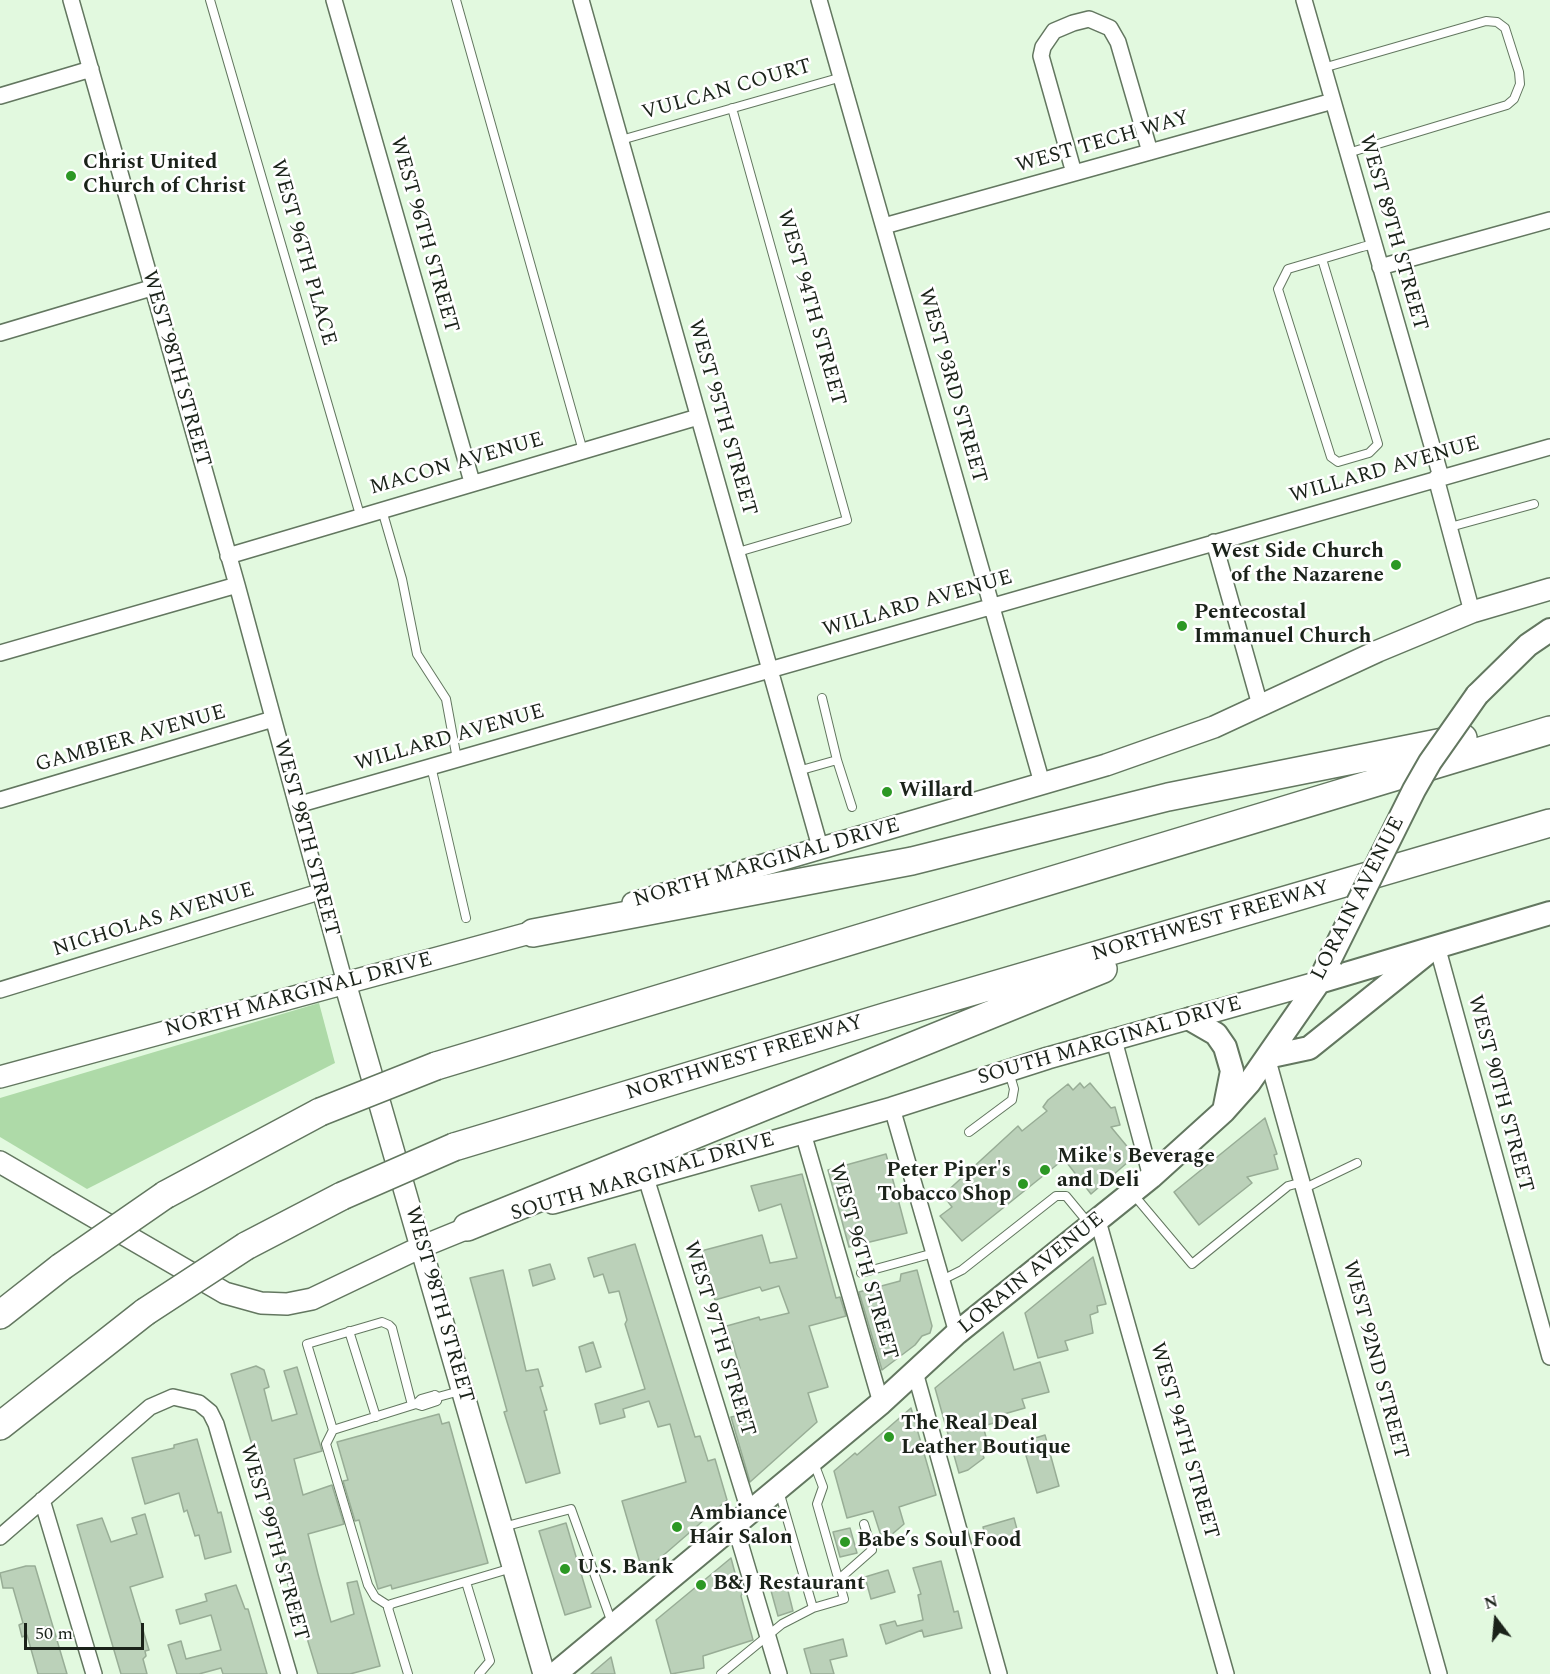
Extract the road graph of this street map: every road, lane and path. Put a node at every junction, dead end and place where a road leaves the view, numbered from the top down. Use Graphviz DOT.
graph roads {
  1 [pos="71,0"];
  2 [pos="210,0"];
  3 [pos="334,0"];
  4 [pos="456,0"];
  5 [pos="581,0"];
  6 [pos="819,0"];
  7 [pos="1304,0"];
  8 [pos="1323,68"];
  9 [pos="91,69"];
  10 [pos="842,77"];
  11 [pos="0,96"];
  12 [pos="1333,101"];
  13 [pos="732,108"];
  14 [pos="621,140"];
  15 [pos="1150,152"];
  16 [pos="1348,153"];
  17 [pos="1074,173"];
  18 [pos="1550,220"];
  19 [pos="885,226"];
  20 [pos="1374,244"];
  21 [pos="1322,259"];
  22 [pos="1380,267"];
  23 [pos="151,288"];
  24 [pos="0,333"];
  25 [pos="698,417"];
  26 [pos="1550,447"];
  27 [pos="583,451"];
  28 [pos="1439,477"];
  29 [pos="472,482"];
  30 [pos="1534,504"];
  31 [pos="381,509"];
  32 [pos="360,516"];
  33 [pos="1450,527"];
  34 [pos="1214,542"];
  35 [pos="738,552"];
  36 [pos="228,556"];
  37 [pos="237,585"];
  38 [pos="1550,589"];
  39 [pos="992,605"];
  40 [pos="1472,612"];
  41 [pos="1550,630"];
  42 [pos="0,653"];
  43 [pos="770,669"];
  44 [pos="822,698"];
  45 [pos="1260,705"];
  46 [pos="273,719"];
  47 [pos="1550,721"];
  48 [pos="1550,730"];
  49 [pos="457,759"];
  50 [pos="837,760"];
  51 [pos="431,766"];
  52 [pos="798,771"];
  53 [pos="1042,783"];
  54 [pos="0,800"];
  55 [pos="297,805"];
  56 [pos="852,807"];
  57 [pos="1550,823"];
  58 [pos="820,847"];
  59 [pos="319,892"];
  60 [pos="1243,913"];
  61 [pos="1550,913"];
  62 [pos="466,918"];
  63 [pos="533,933"];
  64 [pos="1437,946"];
  65 [pos="1319,982"];
  66 [pos="345,983"];
  67 [pos="0,990"];
  68 [pos="1190,1019"];
  69 [pos="1114,1040"];
  70 [pos="1267,1057"];
  71 [pos="1009,1071"];
  72 [pos="0,1077"];
  73 [pos="892,1108"];
  74 [pos="1224,1111"];
  75 [pos="969,1132"];
  76 [pos="803,1133"];
  77 [pos="0,1162"];
  78 [pos="1357,1163"];
  79 [pos="1151,1177"];
  80 [pos="646,1178"];
  81 [pos="1304,1185"];
  82 [pos="1132,1192"];
  83 [pos="1095,1223"];
  84 [pos="467,1227"];
  85 [pos="421,1247"];
  86 [pos="934,1253"];
  87 [pos="861,1273"];
  88 [pos="942,1280"];
  89 [pos="0,1315"];
  90 [pos="349,1332"];
  91 [pos="957,1333"];
  92 [pos="1550,1357"];
  93 [pos="915,1372"];
  94 [pos="462,1390"];
  95 [pos="881,1403"];
  96 [pos="414,1405"];
  97 [pos="376,1417"];
  98 [pos="0,1426"];
  99 [pos="333,1430"];
  100 [pos="813,1460"];
  101 [pos="779,1489"];
  102 [pos="42,1500"];
  103 [pos="742,1520"];
  104 [pos="864,1524"];
  105 [pos="501,1527"];
  106 [pos="0,1537"];
  107 [pos="513,1568"];
  108 [pos="838,1580"];
  109 [pos="466,1581"];
  110 [pos="389,1606"];
  111 [pos="813,1608"];
  112 [pos="613,1627"];
  113 [pos="768,1636"];
  114 [pos="94,1674"];
  115 [pos="289,1674"];
  116 [pos="408,1674"];
  117 [pos="479,1674"];
  118 [pos="543,1674"];
  119 [pos="555,1674"];
  120 [pos="722,1674"];
  121 [pos="779,1674"];
  122 [pos="999,1674"];
  123 [pos="1226,1674"];
  124 [pos="1438,1674"];
  1 -- 9 [label="street, WEST 98TH STREET"];
  2 -- 32 [label="lane, WEST 96TH PLACE"];
  3 -- 29 [label="street, WEST 96TH STREET"];
  4 -- 27 [label="lane"];
  5 -- 14 [label="street, WEST 95TH STREET"];
  6 -- 10 [label="street, WEST 93RD STREET"];
  7 -- 8 [label="street, WEST 89TH STREET"];
  8 -- 12 [label="street, WEST 89TH STREET"];
  8 -- 16 [label="lane"];
  9 -- 11 [label="street"];
  9 -- 23 [label="street, WEST 98TH STREET"];
  10 -- 13 [label="lane, VULCAN COURT"];
  10 -- 19 [label="street, WEST 93RD STREET"];
  12 -- 15 [label="street, WEST TECH WAY"];
  12 -- 16 [label="street, WEST 89TH STREET"];
  13 -- 14 [label="lane, VULCAN COURT"];
  13 -- 35 [label="lane, WEST 94TH STREET"];
  14 -- 25 [label="street, WEST 95TH STREET"];
  15 -- 17 [label="street, WEST TECH WAY"];
  15 -- 17 [label="street"];
  16 -- 20 [label="street, WEST 89TH STREET"];
  17 -- 19 [label="street, WEST TECH WAY"];
  18 -- 22 [label="street"];
  19 -- 39 [label="street, WEST 93RD STREET"];
  20 -- 21 [label="lane"];
  20 -- 22 [label="street, WEST 89TH STREET"];
  21 -- 21 [label="lane"];
  22 -- 28 [label="street, WEST 89TH STREET"];
  23 -- 24 [label="street"];
  23 -- 36 [label="street, WEST 98TH STREET"];
  25 -- 27 [label="street, MACON AVENUE"];
  25 -- 35 [label="street, WEST 95TH STREET"];
  26 -- 28 [label="street, WILLARD AVENUE"];
  27 -- 29 [label="street, MACON AVENUE"];
  28 -- 33 [label="street, WEST 89TH STREET"];
  28 -- 34 [label="street, WILLARD AVENUE"];
  29 -- 31 [label="street, MACON AVENUE"];
  30 -- 33 [label="lane"];
  31 -- 32 [label="street, MACON AVENUE"];
  31 -- 49 [label="lane"];
  32 -- 36 [label="street, MACON AVENUE"];
  33 -- 40 [label="street, WEST 89TH STREET"];
  34 -- 39 [label="street, WILLARD AVENUE"];
  34 -- 45 [label="street"];
  35 -- 43 [label="street, WEST 95TH STREET"];
  36 -- 37 [label="street, WEST 98TH STREET"];
  37 -- 42 [label="street"];
  37 -- 46 [label="street, WEST 98TH STREET"];
  38 -- 40 [label="street, NORTH MARGINAL DRIVE"];
  39 -- 43 [label="street, WILLARD AVENUE"];
  39 -- 53 [label="street, WEST 93RD STREET"];
  40 -- 45 [label="street, NORTH MARGINAL DRIVE"];
  41 -- 65 [label="main road, LORAIN AVENUE, bridge"];
  43 -- 49 [label="street, WILLARD AVENUE"];
  43 -- 52 [label="street, WEST 95TH STREET"];
  44 -- 50 [label="lane"];
  45 -- 53 [label="street, NORTH MARGINAL DRIVE"];
  46 -- 54 [label="street, GAMBIER AVENUE"];
  46 -- 55 [label="street, WEST 98TH STREET"];
  47 -- 63 [label="highway"];
  48 -- 89 [label="highway, bridge"];
  49 -- 51 [label="street, WILLARD AVENUE"];
  50 -- 52 [label="lane"];
  50 -- 56 [label="lane"];
  51 -- 55 [label="street, WILLARD AVENUE"];
  51 -- 62 [label="lane"];
  52 -- 58 [label="street, WEST 95TH STREET"];
  53 -- 58 [label="street, NORTH MARGINAL DRIVE"];
  55 -- 59 [label="street, WEST 98TH STREET"];
  57 -- 60 [label="highway, NORTHWEST FREEWAY"];
  58 -- 63 [label="street, NORTH MARGINAL DRIVE"];
  59 -- 66 [label="street, WEST 98TH STREET"];
  59 -- 67 [label="street, NICHOLAS AVENUE"];
  60 -- 84 [label="highway"];
  60 -- 98 [label="highway, NORTHWEST FREEWAY, bridge"];
  61 -- 64 [label="main road"];
  63 -- 66 [label="street, NORTH MARGINAL DRIVE"];
  64 -- 65 [label="main road"];
  64 -- 70 [label="main road"];
  64 -- 92 [label="street, WEST 90TH STREET"];
  65 -- 68 [label="street, SOUTH MARGINAL DRIVE"];
  65 -- 70 [label="main road, LORAIN AVENUE"];
  66 -- 72 [label="street, NORTH MARGINAL DRIVE"];
  66 -- 85 [label="street, WEST 98TH STREET"];
  68 -- 69 [label="street, SOUTH MARGINAL DRIVE"];
  68 -- 74 [label="main road"];
  69 -- 71 [label="street, SOUTH MARGINAL DRIVE"];
  69 -- 79 [label="street"];
  70 -- 74 [label="main road, LORAIN AVENUE"];
  70 -- 81 [label="street, WEST 92ND STREET"];
  71 -- 73 [label="street, SOUTH MARGINAL DRIVE"];
  71 -- 75 [label="lane"];
  73 -- 76 [label="street, SOUTH MARGINAL DRIVE"];
  73 -- 86 [label="street"];
  74 -- 79 [label="main road, LORAIN AVENUE"];
  76 -- 80 [label="street, SOUTH MARGINAL DRIVE"];
  76 -- 95 [label="street, WEST 96TH STREET"];
  77 -- 85 [label="street, SOUTH MARGINAL DRIVE"];
  78 -- 81 [label="lane"];
  79 -- 82 [label="main road, LORAIN AVENUE"];
  80 -- 84 [label="street, SOUTH MARGINAL DRIVE"];
  80 -- 103 [label="street, WEST 97TH STREET"];
  81 -- 82 [label="lane"];
  81 -- 124 [label="street, WEST 92ND STREET"];
  82 -- 83 [label="main road, LORAIN AVENUE"];
  83 -- 88 [label="lane"];
  83 -- 91 [label="main road, LORAIN AVENUE"];
  83 -- 123 [label="street, WEST 94TH STREET"];
  84 -- 85 [label="street, SOUTH MARGINAL DRIVE"];
  85 -- 94 [label="street, WEST 98TH STREET"];
  86 -- 87 [label="lane"];
  86 -- 88 [label="street"];
  88 -- 91 [label="street"];
  90 -- 96 [label="lane"];
  90 -- 97 [label="lane"];
  90 -- 99 [label="lane"];
  91 -- 93 [label="main road, LORAIN AVENUE"];
  93 -- 95 [label="main road, LORAIN AVENUE"];
  93 -- 122 [label="street"];
  94 -- 96 [label="lane"];
  94 -- 105 [label="street, WEST 98TH STREET"];
  95 -- 100 [label="main road, LORAIN AVENUE"];
  96 -- 97 [label="lane"];
  97 -- 99 [label="lane"];
  99 -- 110 [label="lane"];
  100 -- 101 [label="main road, LORAIN AVENUE"];
  100 -- 108 [label="lane"];
  101 -- 103 [label="main road, LORAIN AVENUE"];
  101 -- 111 [label="lane"];
  102 -- 106 [label="street"];
  102 -- 114 [label="street"];
  102 -- 115 [label="street, WEST 99TH STREET"];
  103 -- 112 [label="main road, LORAIN AVENUE"];
  103 -- 113 [label="street, WEST 97TH STREET"];
  104 -- 108 [label="lane"];
  105 -- 107 [label="street, WEST 98TH STREET"];
  105 -- 112 [label="lane"];
  107 -- 109 [label="lane"];
  107 -- 118 [label="street, WEST 98TH STREET"];
  108 -- 111 [label="lane"];
  109 -- 110 [label="lane"];
  109 -- 117 [label="lane"];
  110 -- 116 [label="lane"];
  111 -- 113 [label="lane"];
  112 -- 119 [label="main road, LORAIN AVENUE"];
  113 -- 120 [label="lane"];
  113 -- 121 [label="street, WEST 97TH STREET"];
}
